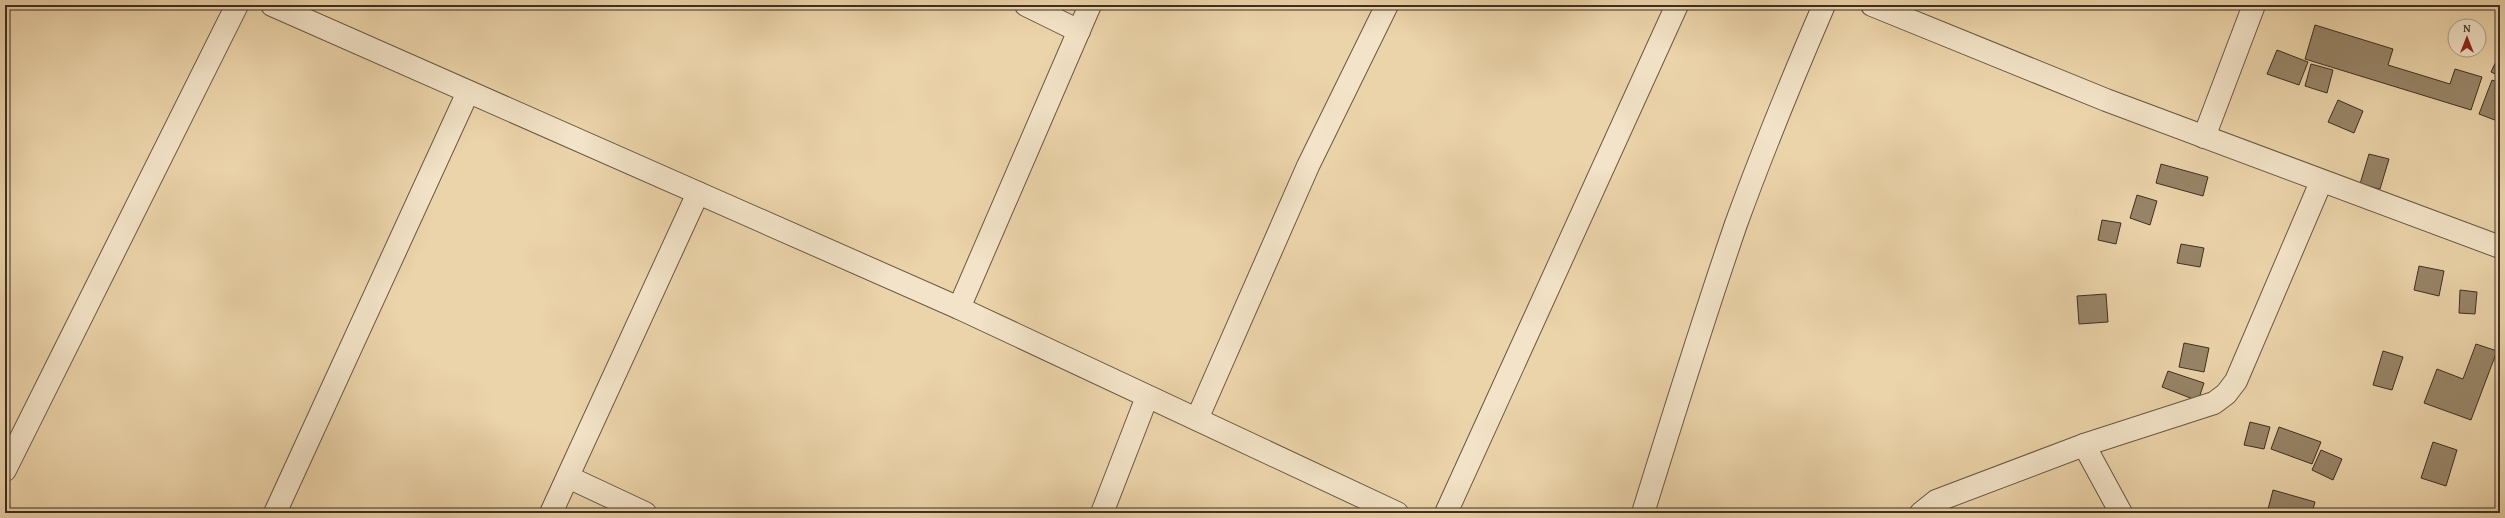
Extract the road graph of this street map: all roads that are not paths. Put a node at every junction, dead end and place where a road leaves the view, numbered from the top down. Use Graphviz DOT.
graph roads {
  1 [pos="237,5"];
  2 [pos="272,5"];
  3 [pos="1026,5"];
  4 [pos="1090,5"];
  5 [pos="1387,5"];
  6 [pos="1677,5"];
  7 [pos="1824,5"];
  8 [pos="1872,5"];
  9 [pos="2254,5"];
  10 [pos="1079,31"];
  11 [pos="468,92"];
  12 [pos="2204,137"];
  13 [pos="2322,182"];
  14 [pos="698,193"];
  15 [pos="2500,247"];
  16 [pos="959,308"];
  17 [pos="1148,397"];
  18 [pos="1197,419"];
  19 [pos="13,433"];
  20 [pos="2084,445"];
  21 [pos="5,470"];
  22 [pos="568,477"];
  23 [pos="275,513"];
  24 [pos="551,513"];
  25 [pos="645,513"];
  26 [pos="1102,513"];
  27 [pos="1397,513"];
  28 [pos="1446,513"];
  29 [pos="1643,513"];
  30 [pos="1921,513"];
  31 [pos="2121,513"];
  1 -- 19 [label="street"];
  2 -- 11 [label="street"];
  3 -- 10 [label="street"];
  4 -- 10 [label="street"];
  5 -- 18 [label="street"];
  6 -- 28 [label="street"];
  7 -- 29 [label="street"];
  8 -- 12 [label="street"];
  9 -- 12 [label="street"];
  10 -- 16 [label="street"];
  11 -- 14 [label="street"];
  11 -- 23 [label="street"];
  12 -- 13 [label="street"];
  13 -- 15 [label="street"];
  13 -- 20 [label="street"];
  14 -- 16 [label="street"];
  14 -- 22 [label="street"];
  16 -- 17 [label="street"];
  17 -- 18 [label="street"];
  17 -- 26 [label="street"];
  18 -- 27 [label="street"];
  19 -- 21 [label="street"];
  20 -- 30 [label="street"];
  20 -- 31 [label="street"];
  22 -- 24 [label="street"];
  22 -- 25 [label="street"];
}
